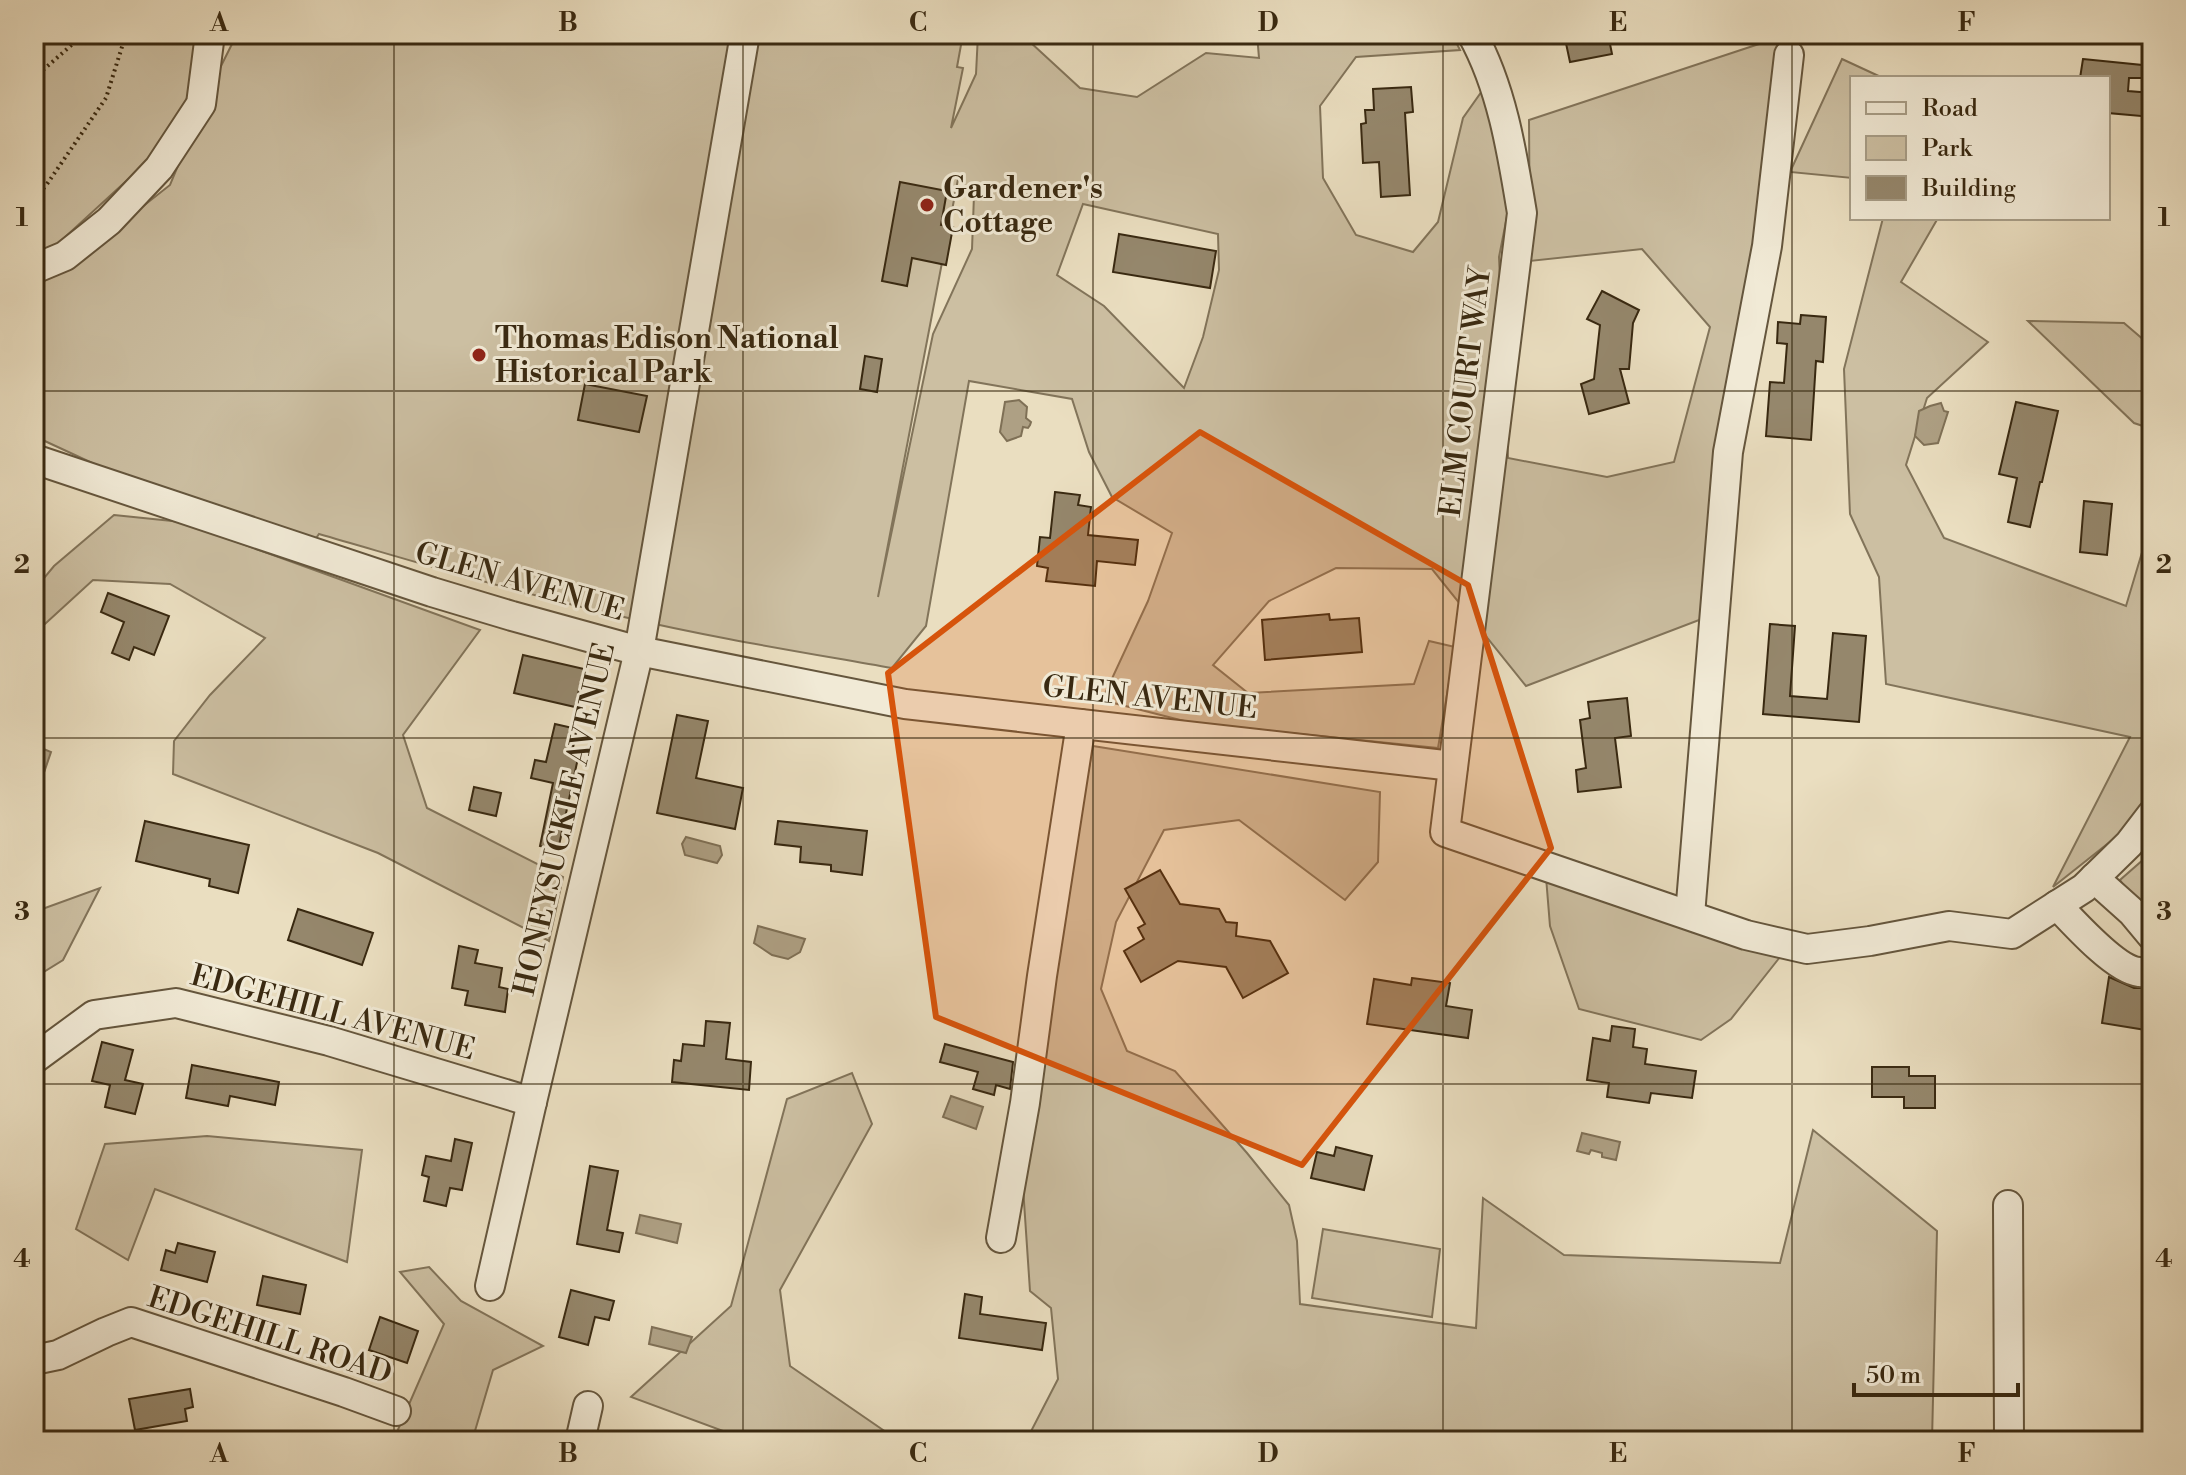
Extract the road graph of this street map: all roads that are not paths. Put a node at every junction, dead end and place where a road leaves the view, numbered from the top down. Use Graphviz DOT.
graph roads {
  1 [pos="210,34"];
  2 [pos="745,34"];
  3 [pos="1472,34"];
  4 [pos="1789,55"];
  5 [pos="34,269"];
  6 [pos="34,459"];
  7 [pos="639,651"];
  8 [pos="1081,724"];
  9 [pos="1453,766"];
  10 [pos="2152,814"];
  11 [pos="2094,878"];
  12 [pos="2057,905"];
  13 [pos="1690,915"];
  14 [pos="2152,936"];
  15 [pos="2152,970"];
  16 [pos="34,1059"];
  17 [pos="532,1102"];
  18 [pos="2008,1205"];
  19 [pos="1001,1238"];
  20 [pos="490,1286"];
  21 [pos="34,1360"];
  22 [pos="588,1406"];
  23 [pos="396,1411"];
  24 [pos="580,1441"];
  25 [pos="2009,1441"];
  1 -- 5 [label="street"];
  2 -- 7 [label="street, HONEYSUCKLE AVENUE"];
  3 -- 9 [label="street, ELM COURT WAY"];
  4 -- 13 [label="street"];
  6 -- 7 [label="street, GLEN AVENUE"];
  7 -- 8 [label="street, GLEN AVENUE"];
  7 -- 17 [label="street, HONEYSUCKLE AVENUE"];
  8 -- 9 [label="street, GLEN AVENUE"];
  8 -- 19 [label="street"];
  9 -- 13 [label="street"];
  10 -- 11 [label="street"];
  11 -- 12 [label="street"];
  11 -- 14 [label="street"];
  12 -- 13 [label="street"];
  12 -- 15 [label="street"];
  16 -- 17 [label="street, EDGEHILL AVENUE"];
  17 -- 20 [label="street, HONEYSUCKLE AVENUE"];
  18 -- 25 [label="street"];
  21 -- 23 [label="street, EDGEHILL ROAD"];
  22 -- 24 [label="street"];
}
